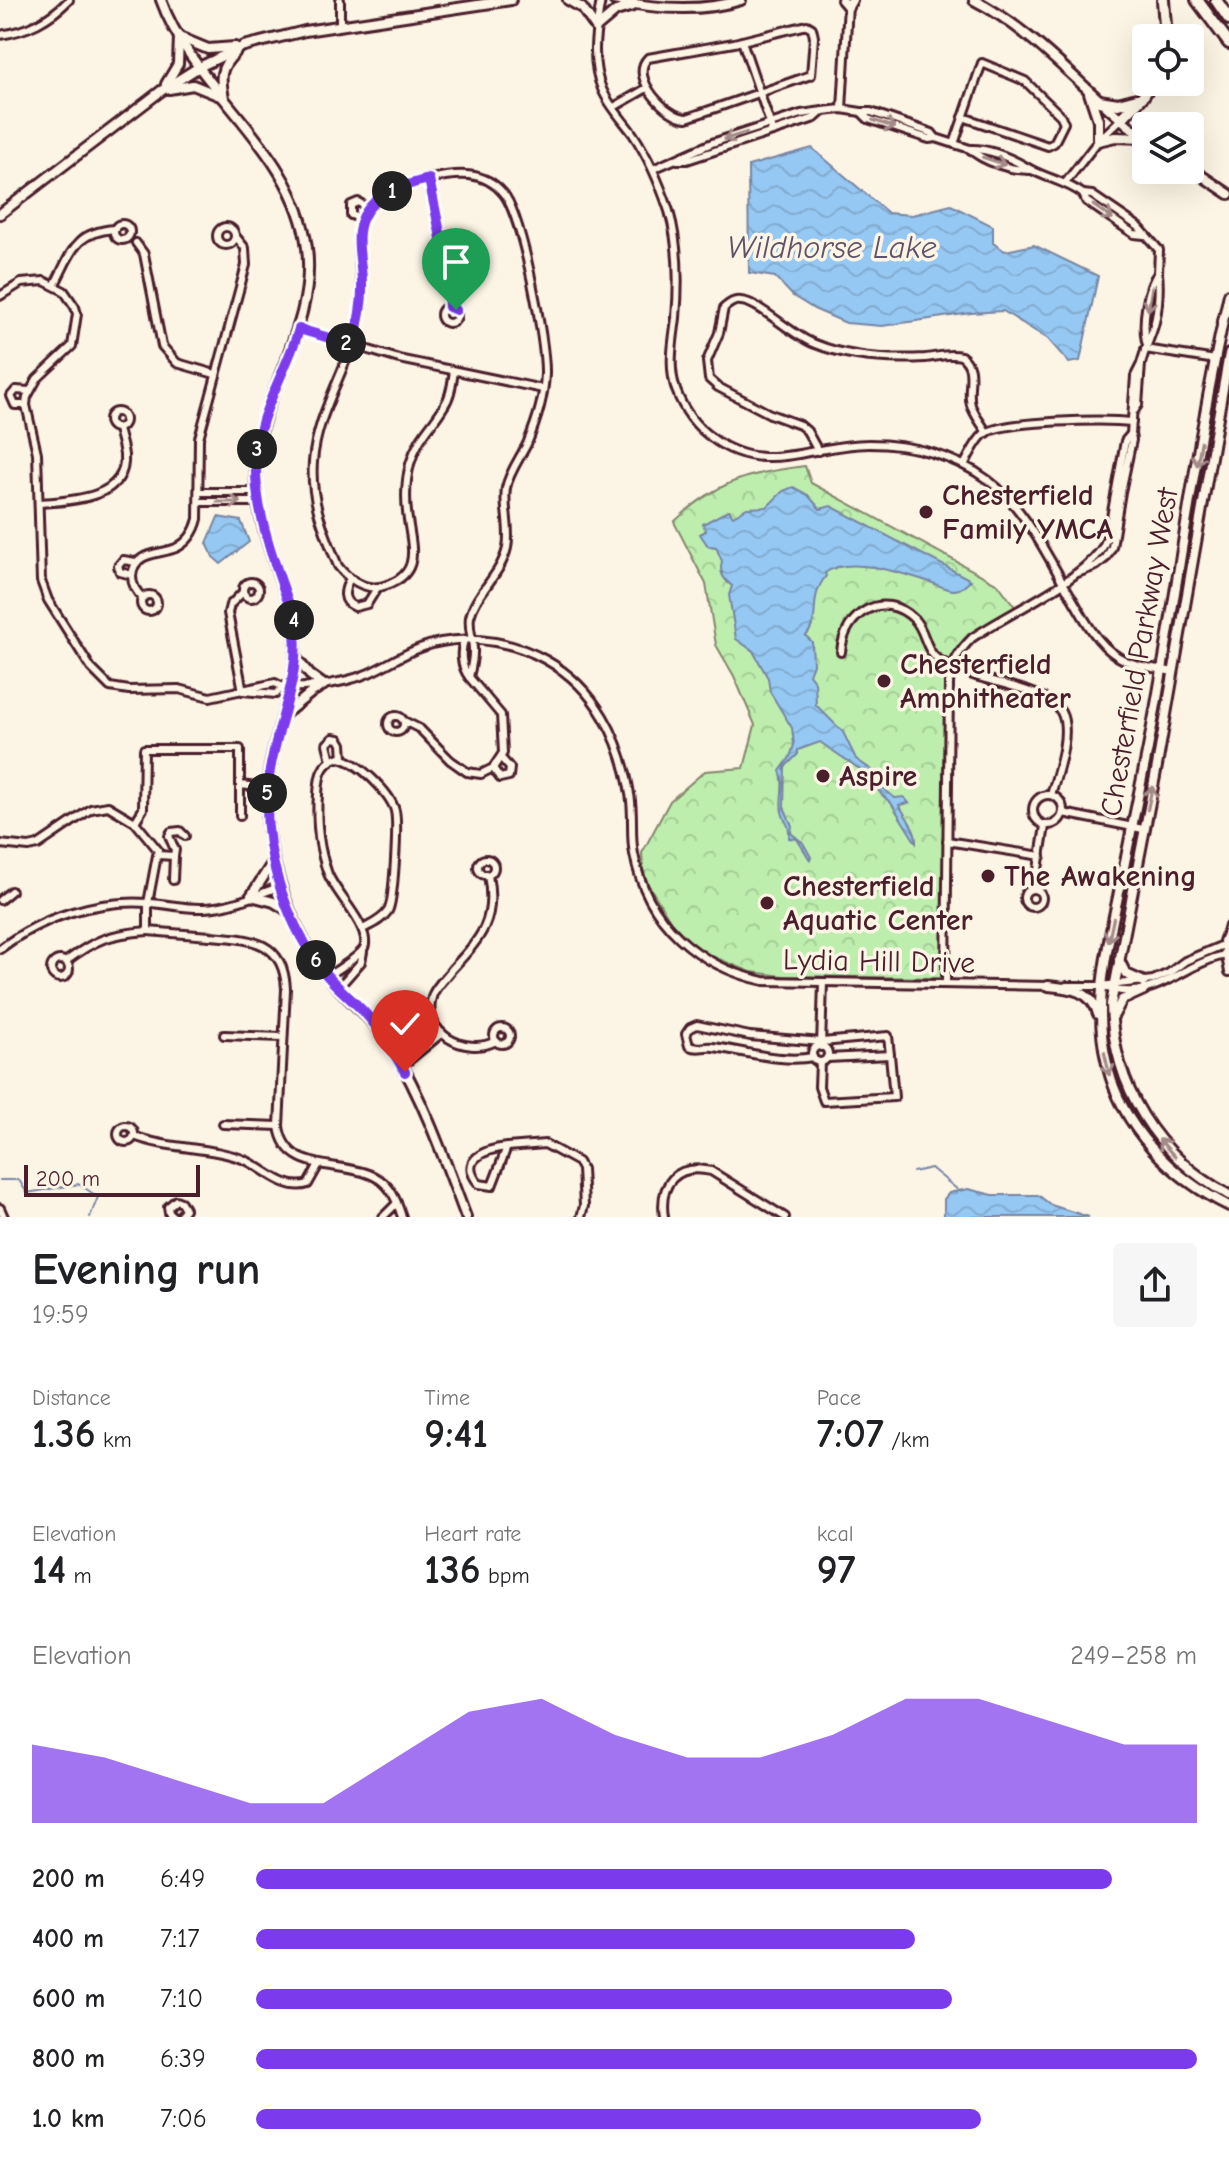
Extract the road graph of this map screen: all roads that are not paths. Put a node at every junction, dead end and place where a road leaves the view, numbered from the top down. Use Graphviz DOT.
graph roads {
  1 [pos="69,0"];
  2 [pos="161,0"];
  3 [pos="340,0"];
  4 [pos="511,0"];
  5 [pos="568,0"];
  6 [pos="601,0"];
  7 [pos="614,0"];
  8 [pos="741,0"];
  9 [pos="974,0"];
  10 [pos="1163,0"];
  11 [pos="1197,0"];
  12 [pos="1216,0"];
  13 [pos="848,2"];
  14 [pos="638,5"];
  15 [pos="1229,19"];
  16 [pos="1165,24"];
  17 [pos="340,26"];
  18 [pos="596,28"];
  19 [pos="0,35"];
  20 [pos="179,36"];
  21 [pos="742,41"];
  22 [pos="1229,43"];
  23 [pos="244,46"];
  24 [pos="199,67"];
  25 [pos="647,88"];
  26 [pos="161,91"];
  27 [pos="1088,93"];
  28 [pos="760,94"];
  29 [pos="1143,96"];
  30 [pos="225,99"];
  31 [pos="1099,101"];
  32 [pos="614,107"];
  33 [pos="842,109"];
  34 [pos="963,117"];
  35 [pos="1121,119"];
  36 [pos="772,128"];
  37 [pos="1132,128"];
  38 [pos="1132,138"];
  39 [pos="1098,141"];
  40 [pos="954,144"];
  41 [pos="653,169"];
  42 [pos="1204,177"];
  43 [pos="429,179"];
  44 [pos="1208,180"];
  45 [pos="1066,182"];
  46 [pos="1229,186"];
  47 [pos="1229,194"];
  48 [pos="368,208"];
  49 [pos="0,214"];
  50 [pos="362,219"];
  51 [pos="115,229"];
  52 [pos="237,238"];
  53 [pos="133,240"];
  54 [pos="55,284"];
  55 [pos="1229,294"];
  56 [pos="0,296"];
  57 [pos="449,307"];
  58 [pos="299,329"];
  59 [pos="353,345"];
  60 [pos="1146,345"];
  61 [pos="1228,358"];
  62 [pos="1216,360"];
  63 [pos="454,371"];
  64 [pos="215,374"];
  65 [pos="543,389"];
  66 [pos="29,391"];
  67 [pos="26,405"];
  68 [pos="1132,422"];
  69 [pos="118,429"];
  70 [pos="987,433"];
  71 [pos="818,451"];
  72 [pos="964,465"];
  73 [pos="199,492"];
  74 [pos="258,497"];
  75 [pos="199,502"];
  76 [pos="39,503"];
  77 [pos="136,562"];
  78 [pos="132,575"];
  79 [pos="350,578"];
  80 [pos="1062,582"];
  81 [pos="377,588"];
  82 [pos="243,592"];
  83 [pos="143,598"];
  84 [pos="467,640"];
  85 [pos="841,652"];
  86 [pos="295,657"];
  87 [pos="952,666"];
  88 [pos="1161,669"];
  89 [pos="1173,672"];
  90 [pos="469,677"];
  91 [pos="324,685"];
  92 [pos="293,688"];
  93 [pos="243,691"];
  94 [pos="285,714"];
  95 [pos="406,722"];
  96 [pos="343,758"];
  97 [pos="502,759"];
  98 [pos="331,760"];
  99 [pos="493,768"];
  100 [pos="240,785"];
  101 [pos="268,788"];
  102 [pos="1051,795"];
  103 [pos="1063,813"];
  104 [pos="240,816"];
  105 [pos="135,822"];
  106 [pos="1045,826"];
  107 [pos="1132,827"];
  108 [pos="1143,829"];
  109 [pos="185,836"];
  110 [pos="947,841"];
  111 [pos="0,844"];
  112 [pos="158,855"];
  113 [pos="174,856"];
  114 [pos="1041,856"];
  115 [pos="274,861"];
  116 [pos="488,875"];
  117 [pos="173,880"];
  118 [pos="281,886"];
  119 [pos="1035,888"];
  120 [pos="11,891"];
  121 [pos="251,896"];
  122 [pos="0,900"];
  123 [pos="148,903"];
  124 [pos="288,910"];
  125 [pos="1229,926"];
  126 [pos="363,929"];
  127 [pos="148,931"];
  128 [pos="1223,945"];
  129 [pos="0,949"];
  130 [pos="363,952"];
  131 [pos="1225,955"];
  132 [pos="1118,957"];
  133 [pos="65,962"];
  134 [pos="1229,972"];
  135 [pos="328,976"];
  136 [pos="823,982"];
  137 [pos="946,984"];
  138 [pos="1048,986"];
  139 [pos="1101,986"];
  140 [pos="1144,986"];
  141 [pos="1113,987"];
  142 [pos="338,988"];
  143 [pos="1111,1024"];
  144 [pos="1101,1026"];
  145 [pos="440,1031"];
  146 [pos="224,1035"];
  147 [pos="283,1037"];
  148 [pos="496,1041"];
  149 [pos="821,1044"];
  150 [pos="392,1047"];
  151 [pos="890,1055"];
  152 [pos="813,1057"];
  153 [pos="827,1058"];
  154 [pos="820,1062"];
  155 [pos="402,1066"];
  156 [pos="223,1124"];
  157 [pos="279,1126"];
  158 [pos="134,1136"];
  159 [pos="507,1147"];
  160 [pos="318,1166"];
  161 [pos="1229,1195"];
  162 [pos="397,1203"];
  163 [pos="1229,1206"];
  164 [pos="0,1208"];
  165 [pos="4,1217"];
  166 [pos="383,1217"];
  167 [pos="402,1217"];
  168 [pos="466,1217"];
  169 [pos="581,1217"];
  170 [pos="664,1217"];
  171 [pos="785,1217"];
  1 -- 19 [label="street"];
  2 -- 20 [label="main road"];
  3 -- 17 [label="street"];
  4 -- 17 [label="main road"];
  5 -- 18 [label="main road"];
  6 -- 18 [label="street"];
  7 -- 14 [label="main road"];
  8 -- 14 [label="main road"];
  9 -- 27 [label="main road"];
  10 -- 16 [label="highway"];
  11 -- 22 [label="highway"];
  12 -- 15 [label="highway"];
  13 -- 33 [label="street"];
  14 -- 18 [label="main road"];
  17 -- 23 [label="main road"];
  18 -- 32 [label="street"];
  20 -- 23 [label="main road"];
  20 -- 24 [label="main road"];
  20 -- 26 [label="main road"];
  21 -- 25 [label="street"];
  21 -- 28 [label="street"];
  21 -- 28 [label="street"];
  23 -- 24 [label="main road"];
  23 -- 30 [label="main road"];
  24 -- 26 [label="main road"];
  24 -- 30 [label="main road"];
  25 -- 28 [label="street"];
  25 -- 32 [label="street"];
  26 -- 30 [label="main road"];
  26 -- 49 [label="main road"];
  27 -- 31 [label="main road"];
  27 -- 39 [label="main road"];
  28 -- 36 [label="street"];
  29 -- 31 [label="highway"];
  29 -- 35 [label="highway"];
  30 -- 58 [label="main road"];
  31 -- 35 [label="main road"];
  32 -- 41 [label="street"];
  33 -- 36 [label="street"];
  33 -- 40 [label="street"];
  34 -- 34 [label="street"];
  34 -- 40 [label="street"];
  35 -- 37 [label="main road"];
  35 -- 39 [label="street"];
  36 -- 41 [label="street"];
  38 -- 39 [label="main road"];
  39 -- 45 [label="street"];
  40 -- 45 [label="street"];
  41 -- 71 [label="street"];
  42 -- 44 [label="main road"];
  43 -- 48 [label="street"];
  43 -- 57 [label="street"];
  43 -- 65 [label="street"];
  44 -- 46 [label="main road"];
  44 -- 47 [label="main road"];
  45 -- 60 [label="street"];
  48 -- 50 [label="street"];
  48 -- 50 [label="street"];
  50 -- 59 [label="street"];
  51 -- 53 [label="street"];
  51 -- 53 [label="street"];
  51 -- 54 [label="street"];
  52 -- 64 [label="street"];
  53 -- 64 [label="street"];
  54 -- 56 [label="street"];
  54 -- 66 [label="street"];
  55 -- 62 [label="main road, Chesterfield Parkway West"];
  58 -- 59 [label="street"];
  58 -- 74 [label="main road"];
  59 -- 63 [label="street"];
  59 -- 79 [label="street"];
  60 -- 62 [label="street"];
  60 -- 68 [label="street"];
  61 -- 62 [label="main road"];
  61 -- 89 [label="main road, Chesterfield Parkway West"];
  62 -- 88 [label="main road, Chesterfield Parkway West, one-way"];
  63 -- 65 [label="street"];
  63 -- 81 [label="street"];
  64 -- 73 [label="street"];
  65 -- 84 [label="street"];
  66 -- 67 [label="street"];
  66 -- 67 [label="street"];
  67 -- 76 [label="street, Lydia Hill Drive"];
  68 -- 70 [label="street"];
  68 -- 80 [label="street"];
  69 -- 76 [label="street"];
  70 -- 71 [label="street"];
  70 -- 72 [label="street"];
  71 -- 72 [label="street"];
  72 -- 80 [label="street"];
  73 -- 74 [label="street"];
  73 -- 75 [label="street"];
  75 -- 74 [label="street, one-way"];
  74 -- 86 [label="main road"];
  75 -- 77 [label="street"];
  76 -- 93 [label="street, Lydia Hill Drive"];
  77 -- 78 [label="street"];
  77 -- 78 [label="street"];
  78 -- 83 [label="street"];
  79 -- 81 [label="street"];
  79 -- 81 [label="street"];
  80 -- 87 [label="street"];
  80 -- 88 [label="street"];
  82 -- 93 [label="street"];
  84 -- 90 [label="street"];
  84 -- 90 [label="street"];
  84 -- 91 [label="street, Lydia Hill Drive"];
  84 -- 136 [label="street, Lydia Hill Drive"];
  85 -- 87 [label="street"];
  86 -- 91 [label="main road"];
  86 -- 92 [label="main road"];
  87 -- 102 [label="street"];
  87 -- 110 [label="street"];
  88 -- 89 [label="street"];
  88 -- 107 [label="main road, Chesterfield Parkway West"];
  108 -- 89 [label="main road, Chesterfield Parkway West, one-way"];
  90 -- 97 [label="street"];
  91 -- 92 [label="street, Lydia Hill Drive"];
  91 -- 94 [label="main road"];
  92 -- 93 [label="street, Lydia Hill Drive"];
  92 -- 94 [label="main road"];
  94 -- 101 [label="main road"];
  95 -- 99 [label="street"];
  96 -- 98 [label="street"];
  96 -- 98 [label="street"];
  96 -- 126 [label="street"];
  97 -- 99 [label="street"];
  97 -- 99 [label="street"];
  98 -- 126 [label="street"];
  100 -- 101 [label="street"];
  100 -- 104 [label="street"];
  100 -- 105 [label="street"];
  101 -- 115 [label="main road"];
  102 -- 103 [label="street"];
  102 -- 106 [label="street"];
  103 -- 106 [label="street"];
  103 -- 107 [label="street"];
  105 -- 111 [label="street"];
  105 -- 112 [label="street"];
  106 -- 114 [label="street"];
  107 -- 108 [label="street"];
  107 -- 139 [label="main road, Chesterfield Parkway West, one-way"];
  108 -- 132 [label="main road, Chesterfield Parkway West"];
  109 -- 113 [label="street"];
  110 -- 114 [label="street"];
  110 -- 137 [label="street"];
  112 -- 113 [label="street"];
  112 -- 123 [label="street"];
  113 -- 117 [label="street"];
  114 -- 119 [label="street"];
  115 -- 118 [label="main road"];
  115 -- 121 [label="main road"];
  116 -- 145 [label="street"];
  118 -- 121 [label="street"];
  118 -- 124 [label="main road"];
  120 -- 122 [label="street"];
  121 -- 123 [label="street"];
  121 -- 124 [label="main road"];
  123 -- 127 [label="street"];
  123 -- 129 [label="street"];
  124 -- 135 [label="main road"];
  125 -- 128 [label="street"];
  126 -- 130 [label="street"];
  127 -- 133 [label="street"];
  127 -- 147 [label="street"];
  128 -- 131 [label="street"];
  128 -- 140 [label="street"];
  130 -- 135 [label="street"];
  130 -- 142 [label="street"];
  131 -- 134 [label="street"];
  131 -- 140 [label="street"];
  132 -- 140 [label="main road"];
  132 -- 141 [label="main road, Chesterfield Parkway West"];
  135 -- 142 [label="main road"];
  136 -- 137 [label="street, Lydia Hill Drive"];
  136 -- 149 [label="street"];
  137 -- 138 [label="street, Lydia Hill Drive"];
  138 -- 139 [label="street, Lydia Hill Drive"];
  138 -- 144 [label="main road"];
  139 -- 141 [label="street"];
  139 -- 144 [label="main road, Chesterfield Parkway West"];
  140 -- 141 [label="street"];
  140 -- 143 [label="main road"];
  141 -- 143 [label="main road, Chesterfield Parkway West"];
  142 -- 150 [label="main road"];
  161 -- 143 [label="main road, Chesterfield Parkway West, one-way"];
  144 -- 163 [label="main road, Chesterfield Parkway West, one-way"];
  145 -- 148 [label="street"];
  145 -- 150 [label="street"];
  145 -- 155 [label="street"];
  146 -- 147 [label="street"];
  147 -- 157 [label="street"];
  149 -- 151 [label="street"];
  149 -- 152 [label="street"];
  149 -- 152 [label="street"];
  149 -- 153 [label="street"];
  150 -- 155 [label="main road"];
  151 -- 153 [label="street"];
  151 -- 154 [label="street"];
  152 -- 154 [label="street"];
  153 -- 154 [label="street"];
  155 -- 168 [label="main road"];
  156 -- 157 [label="street"];
  157 -- 160 [label="street"];
  158 -- 160 [label="street"];
  159 -- 159 [label="street"];
  159 -- 169 [label="street"];
  160 -- 162 [label="street"];
  162 -- 166 [label="street"];
  162 -- 167 [label="street"];
  164 -- 165 [label="street"];
  170 -- 171 [label="street"];
}
